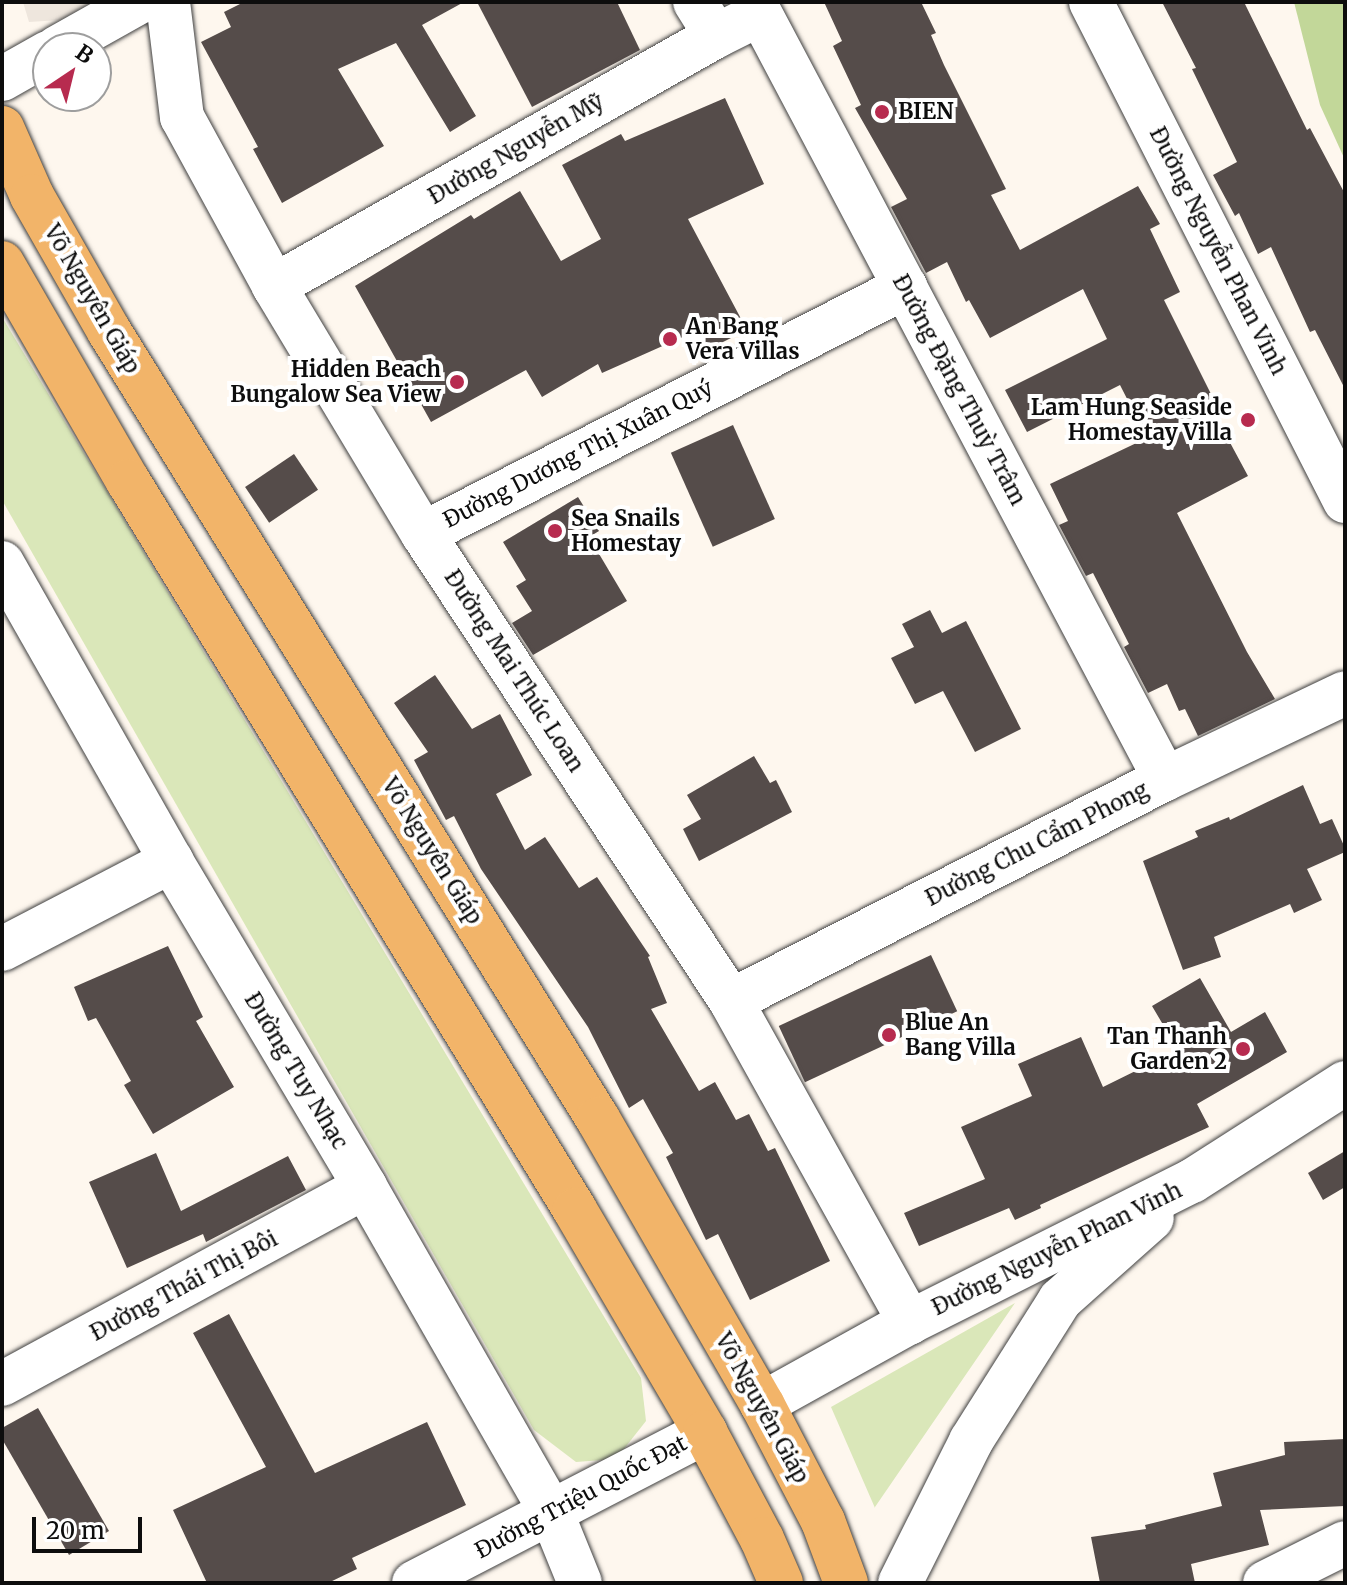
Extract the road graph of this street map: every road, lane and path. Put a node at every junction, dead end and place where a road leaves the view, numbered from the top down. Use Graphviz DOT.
graph roads {
  1 [pos="139,2"];
  2 [pos="168,2"];
  3 [pos="1091,2"];
  4 [pos="757,8"];
  5 [pos="706,19"];
  6 [pos="86,32"];
  7 [pos="32,62"];
  8 [pos="2,79"];
  9 [pos="2,128"];
  10 [pos="2,263"];
  11 [pos="274,286"];
  12 [pos="905,287"];
  13 [pos="1345,501"];
  14 [pos="423,534"];
  15 [pos="2,563"];
  16 [pos="1345,693"];
  17 [pos="1165,779"];
  18 [pos="171,861"];
  19 [pos="2,949"];
  20 [pos="731,1001"];
  21 [pos="1345,1083"];
  22 [pos="1192,1181"];
  23 [pos="365,1187"];
  24 [pos="910,1322"];
  25 [pos="2,1384"];
  26 [pos="762,1404"];
  27 [pos="705,1432"];
  28 [pos="552,1514"];
  29 [pos="1345,1543"];
  30 [pos="414,1583"];
  31 [pos="580,1583"];
  32 [pos="781,1583"];
  33 [pos="846,1583"];
  34 [pos="900,1583"];
  35 [pos="1265,1583"];
  1 -- 6 [label="street"];
  2 -- 11 [label="street, Đường Mai Thúc Loan"];
  3 -- 13 [label="street, Đường Nguyễn Phan Vinh"];
  4 -- 5 [label="street, Đường Nguyễn Mỹ"];
  4 -- 12 [label="street, Đường Đặng Thuỳ Trâm"];
  5 -- 11 [label="street, Đường Nguyễn Mỹ"];
  7 -- 8 [label="street"];
  9 -- 26 [label="main road, Võ Nguyên Giáp"];
  10 -- 27 [label="main road"];
  11 -- 14 [label="street, Đường Mai Thúc Loan"];
  12 -- 14 [label="street, Đường Dương Thị Xuân Quý"];
  12 -- 17 [label="street, Đường Đặng Thuỳ Trâm"];
  14 -- 20 [label="street, Đường Mai Thúc Loan"];
  15 -- 18 [label="street, Đường Tuy Nhạc"];
  16 -- 17 [label="street, Đường Chu Cẩm Phong"];
  17 -- 20 [label="street, Đường Chu Cẩm Phong"];
  18 -- 19 [label="street"];
  18 -- 23 [label="street, Đường Tuy Nhạc"];
  20 -- 24 [label="street, Đường Mai Thúc Loan"];
  21 -- 22 [label="street, Đường Nguyễn Phan Vinh"];
  22 -- 24 [label="street, Đường Nguyễn Phan Vinh"];
  22 -- 34 [label="street"];
  23 -- 25 [label="street, Đường Thái Thị Bôi"];
  23 -- 28 [label="street, Đường Tuy Nhạc"];
  24 -- 26 [label="street, Đường Nguyễn Phan Vinh"];
  26 -- 27 [label="main road"];
  26 -- 33 [label="main road, Võ Nguyên Giáp"];
  27 -- 28 [label="street, Đường Triệu Quốc Đạt"];
  27 -- 32 [label="main road"];
  28 -- 30 [label="street, Đường Triệu Quốc Đạt"];
  28 -- 31 [label="street, Đường Tuy Nhạc"];
  29 -- 35 [label="street"];
}
